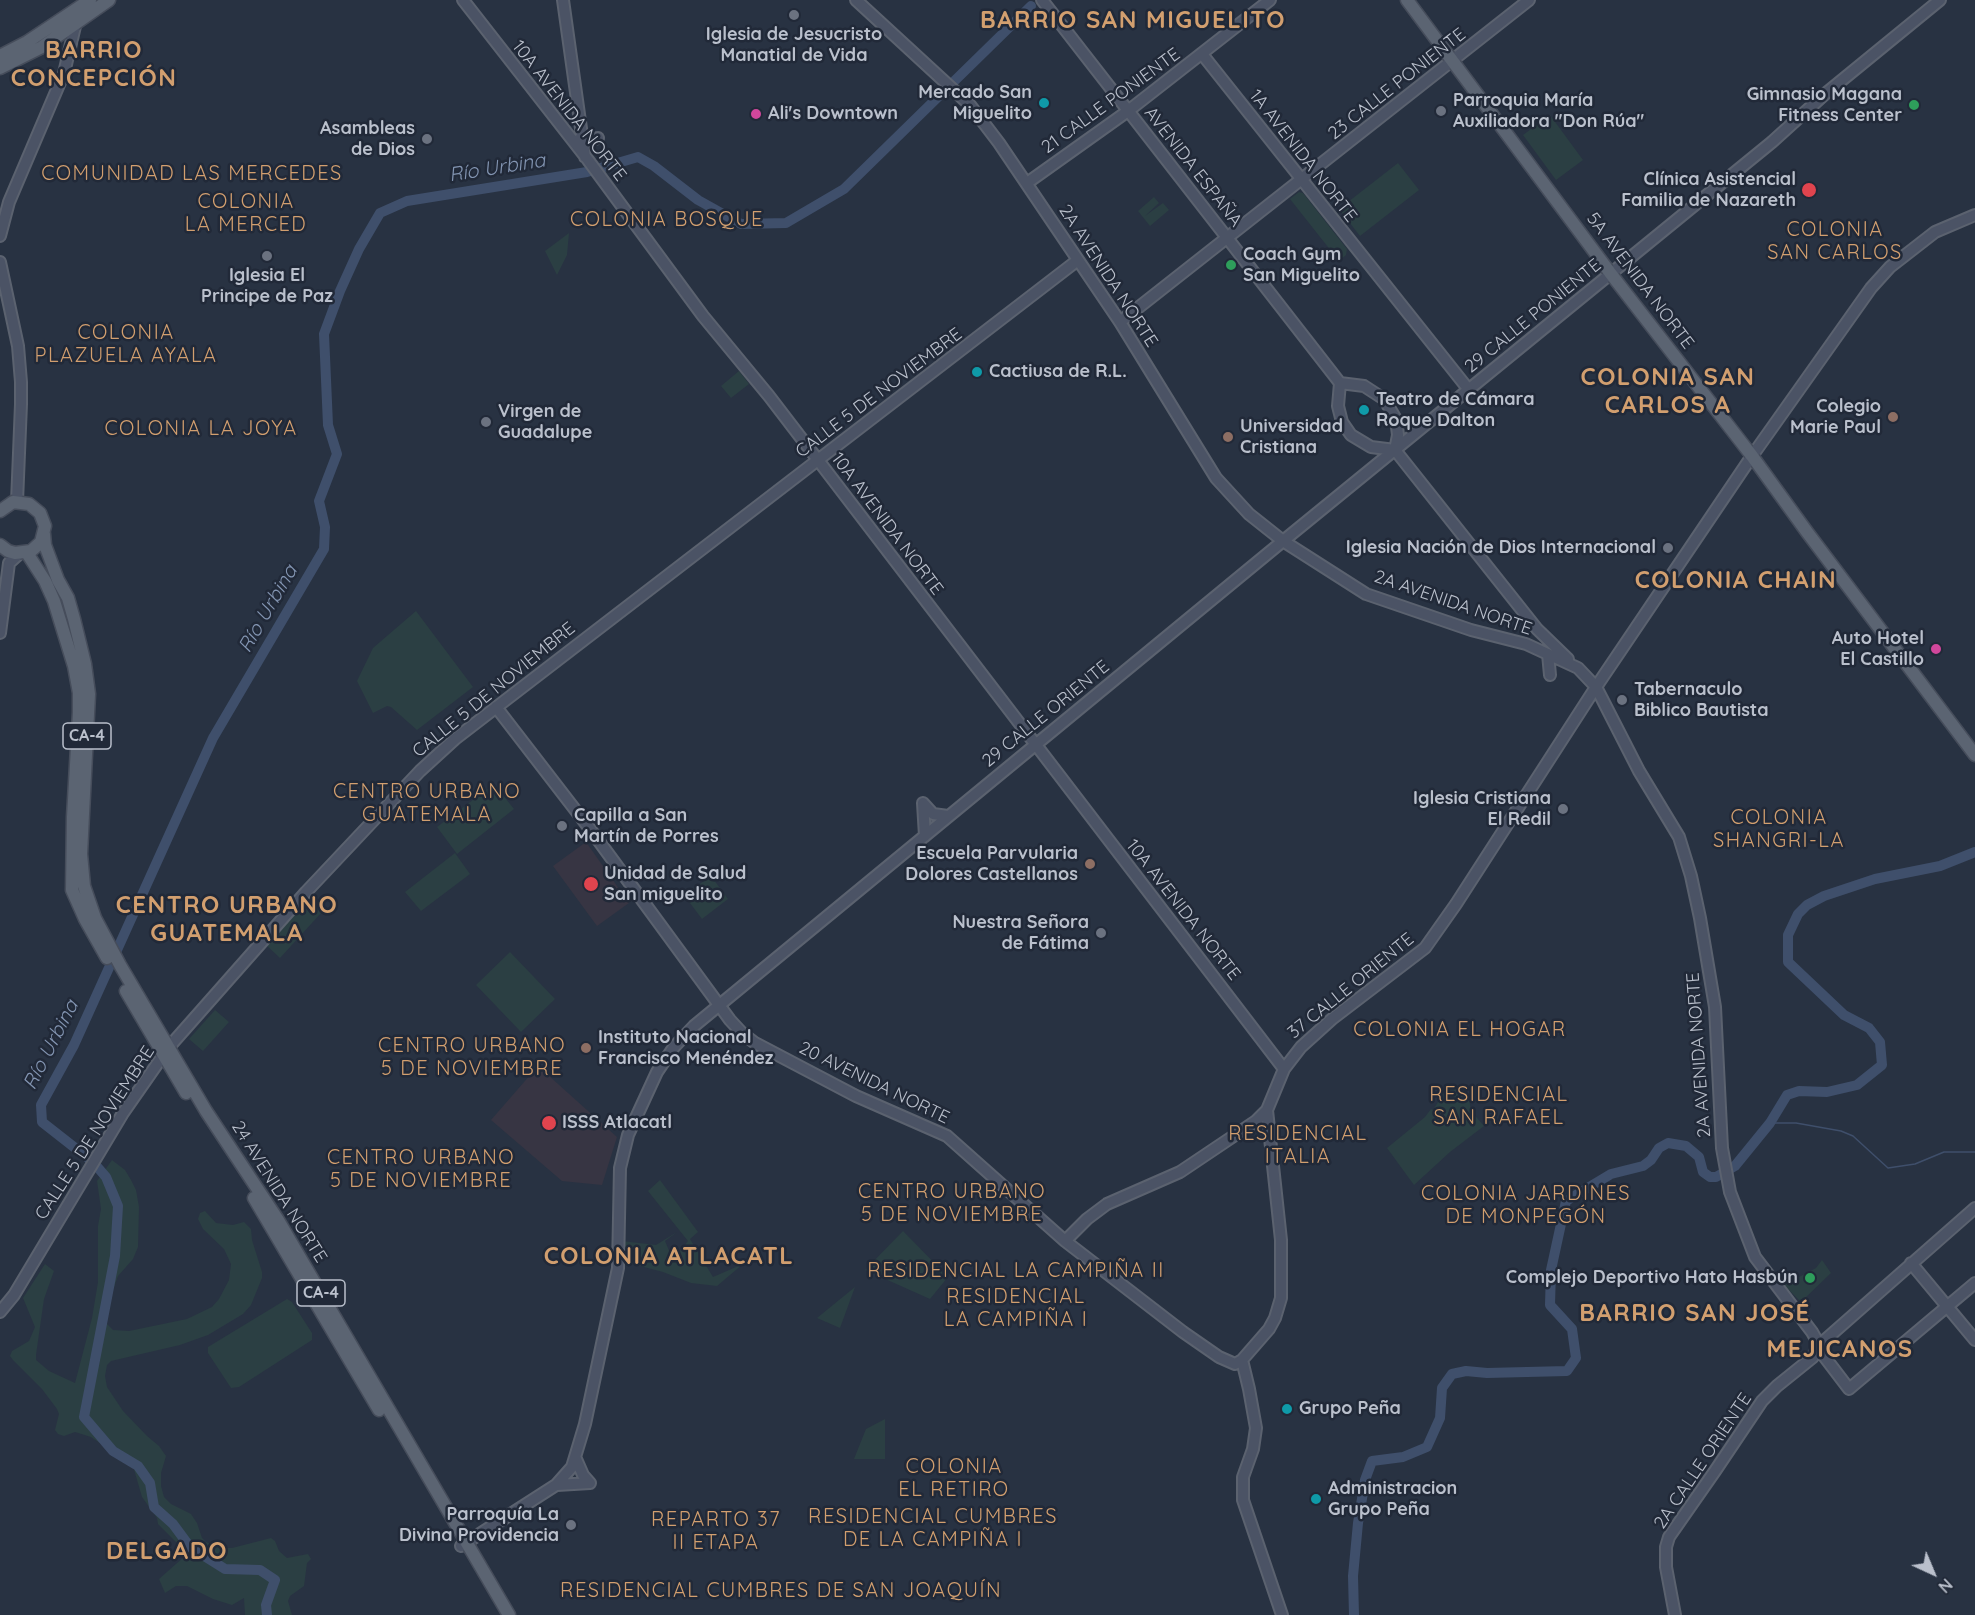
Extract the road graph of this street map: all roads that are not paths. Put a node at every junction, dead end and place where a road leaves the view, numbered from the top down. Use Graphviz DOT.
graph roads {
  1 [pos="90,0"];
  2 [pos="97,0"];
  3 [pos="109,0"];
  4 [pos="463,0"];
  5 [pos="563,0"];
  6 [pos="856,0"];
  7 [pos="1042,0"];
  8 [pos="1270,0"];
  9 [pos="1407,0"];
  10 [pos="1529,0"];
  11 [pos="1940,0"];
  12 [pos="78,11"];
  13 [pos="1202,54"];
  14 [pos="0,56"];
  15 [pos="1452,62"];
  16 [pos="0,63"];
  17 [pos="0,68"];
  18 [pos="1128,111"];
  19 [pos="579,114"];
  20 [pos="557,121"];
  21 [pos="567,134"];
  22 [pos="598,138"];
  23 [pos="583,141"];
  24 [pos="587,158"];
  25 [pos="1302,180"];
  26 [pos="1027,183"];
  27 [pos="1975,215"];
  28 [pos="0,236"];
  29 [pos="1228,239"];
  30 [pos="1078,260"];
  31 [pos="0,262"];
  32 [pos="1611,274"];
  33 [pos="1120,322"];
  34 [pos="1340,383"];
  35 [pos="1468,390"];
  36 [pos="1395,450"];
  37 [pos="1752,456"];
  38 [pos="818,460"];
  39 [pos="0,496"];
  40 [pos="15,502"];
  41 [pos="0,511"];
  42 [pos="44,534"];
  43 [pos="1283,541"];
  44 [pos="0,545"];
  45 [pos="23,553"];
  46 [pos="1537,629"];
  47 [pos="0,633"];
  48 [pos="1526,645"];
  49 [pos="1548,654"];
  50 [pos="1611,666"];
  51 [pos="1581,671"];
  52 [pos="1550,675"];
  53 [pos="1596,687"];
  54 [pos="496,707"];
  55 [pos="1035,745"];
  56 [pos="1975,755"];
  57 [pos="948,816"];
  58 [pos="925,836"];
  59 [pos="104,944"];
  60 [pos="719,1005"];
  61 [pos="166,1051"];
  62 [pos="1284,1069"];
  63 [pos="1267,1110"];
  64 [pos="1975,1208"];
  65 [pos="1065,1241"];
  66 [pos="1911,1263"];
  67 [pos="1975,1282"];
  68 [pos="1947,1307"];
  69 [pos="0,1312"];
  70 [pos="1975,1340"];
  71 [pos="1817,1347"];
  72 [pos="1242,1360"];
  73 [pos="576,1459"];
  74 [pos="556,1485"];
  75 [pos="464,1544"];
  76 [pos="501,1615"];
  77 [pos="509,1615"];
  78 [pos="1282,1615"];
  79 [pos="1675,1615"];
  1 -- 12 [label="main road"];
  2 -- 12 [label="main road"];
  3 -- 12 [label="main road"];
  4 -- 20 [label="street, 10A AVENIDA NORTE"];
  5 -- 19 [label="street"];
  6 -- 26 [label="street, 2A AVENIDA NORTE"];
  7 -- 18 [label="street, AVENIDA ESPAÑA"];
  8 -- 13 [label="street, 21 CALLE PONIENTE"];
  9 -- 15 [label="main road, 5A AVENIDA NORTE"];
  10 -- 15 [label="street, 23 CALLE PONIENTE"];
  11 -- 32 [label="street, 29 CALLE PONIENTE"];
  12 -- 14 [label="main road"];
  12 -- 16 [label="main road"];
  12 -- 17 [label="main road"];
  12 -- 28 [label="street"];
  13 -- 18 [label="street, 21 CALLE PONIENTE"];
  13 -- 25 [label="street, 1A AVENIDA NORTE"];
  15 -- 25 [label="street, 23 CALLE PONIENTE"];
  15 -- 32 [label="main road, 5A AVENIDA NORTE"];
  18 -- 26 [label="street, 21 CALLE PONIENTE"];
  18 -- 29 [label="street, AVENIDA ESPAÑA"];
  19 -- 20 [label="street"];
  19 -- 23 [label="street"];
  20 -- 21 [label="street, 10A AVENIDA NORTE"];
  21 -- 23 [label="street"];
  21 -- 24 [label="street, 10A AVENIDA NORTE"];
  22 -- 23 [label="street"];
  23 -- 24 [label="street"];
  24 -- 38 [label="street, 10A AVENIDA NORTE"];
  25 -- 29 [label="street, 23 CALLE PONIENTE"];
  25 -- 35 [label="street, 1A AVENIDA NORTE"];
  26 -- 30 [label="street, 2A AVENIDA NORTE"];
  27 -- 37 [label="street, 37 CALLE ORIENTE"];
  29 -- 33 [label="street, 23 CALLE PONIENTE"];
  29 -- 34 [label="street, AVENIDA ESPAÑA"];
  30 -- 33 [label="street, 2A AVENIDA NORTE"];
  30 -- 38 [label="street, CALLE 5 DE NOVIEMBRE"];
  31 -- 40 [label="street"];
  32 -- 35 [label="street, 29 CALLE PONIENTE"];
  32 -- 37 [label="main road, 5A AVENIDA NORTE"];
  33 -- 43 [label="street, 2A AVENIDA NORTE"];
  34 -- 36 [label="street"];
  34 -- 36 [label="street"];
  35 -- 36 [label="street, 29 CALLE PONIENTE"];
  36 -- 43 [label="street, 29 CALLE ORIENTE"];
  36 -- 46 [label="street"];
  37 -- 50 [label="street, 37 CALLE ORIENTE"];
  37 -- 56 [label="main road, 5A AVENIDA NORTE"];
  38 -- 54 [label="street, CALLE 5 DE NOVIEMBRE"];
  38 -- 55 [label="street, 10A AVENIDA NORTE"];
  39 -- 40 [label="main road, CA-4"];
  40 -- 41 [label="main road"];
  40 -- 42 [label="main road, CA-4"];
  42 -- 45 [label="main road"];
  42 -- 59 [label="main road, CA-4"];
  43 -- 48 [label="street, 2A AVENIDA NORTE"];
  43 -- 55 [label="street, 29 CALLE ORIENTE"];
  44 -- 45 [label="main road"];
  45 -- 47 [label="street"];
  45 -- 59 [label="main road, CA-4"];
  46 -- 48 [label="street"];
  46 -- 51 [label="street"];
  48 -- 49 [label="street, 2A AVENIDA NORTE"];
  49 -- 51 [label="street, 2A AVENIDA NORTE"];
  49 -- 52 [label="street"];
  50 -- 51 [label="street"];
  50 -- 53 [label="street, 37 CALLE ORIENTE"];
  51 -- 53 [label="street, 2A AVENIDA NORTE"];
  53 -- 62 [label="street, 37 CALLE ORIENTE"];
  53 -- 71 [label="street, 2A AVENIDA NORTE"];
  54 -- 60 [label="street, 20 AVENIDA NORTE"];
  54 -- 61 [label="street, CALLE 5 DE NOVIEMBRE"];
  55 -- 57 [label="street, 29 CALLE ORIENTE"];
  55 -- 62 [label="street, 10A AVENIDA NORTE"];
  57 -- 58 [label="street, 29 CALLE ORIENTE"];
  57 -- 58 [label="street"];
  58 -- 60 [label="street, 29 CALLE ORIENTE"];
  59 -- 61 [label="main road, CA-4"];
  60 -- 65 [label="street, 20 AVENIDA NORTE"];
  60 -- 73 [label="street, 29 CALLE ORIENTE"];
  61 -- 69 [label="street, CALLE 5 DE NOVIEMBRE"];
  61 -- 75 [label="main road, 24 AVENIDA NORTE / CA-4"];
  62 -- 63 [label="street, 37 CALLE ORIENTE"];
  63 -- 65 [label="street, 37 CALLE ORIENTE"];
  63 -- 72 [label="street"];
  64 -- 66 [label="street, 2A CALLE ORIENTE"];
  65 -- 72 [label="street, 20 AVENIDA NORTE"];
  66 -- 68 [label="street"];
  66 -- 71 [label="street, 2A CALLE ORIENTE"];
  67 -- 68 [label="street"];
  68 -- 70 [label="street"];
  68 -- 71 [label="street, 2A AVENIDA NORTE"];
  71 -- 79 [label="street, 2A CALLE ORIENTE"];
  72 -- 78 [label="street"];
  73 -- 74 [label="street"];
  73 -- 74 [label="street"];
  74 -- 75 [label="street"];
  75 -- 76 [label="main road, CA-4"];
  75 -- 77 [label="main road, CA-4"];
}
